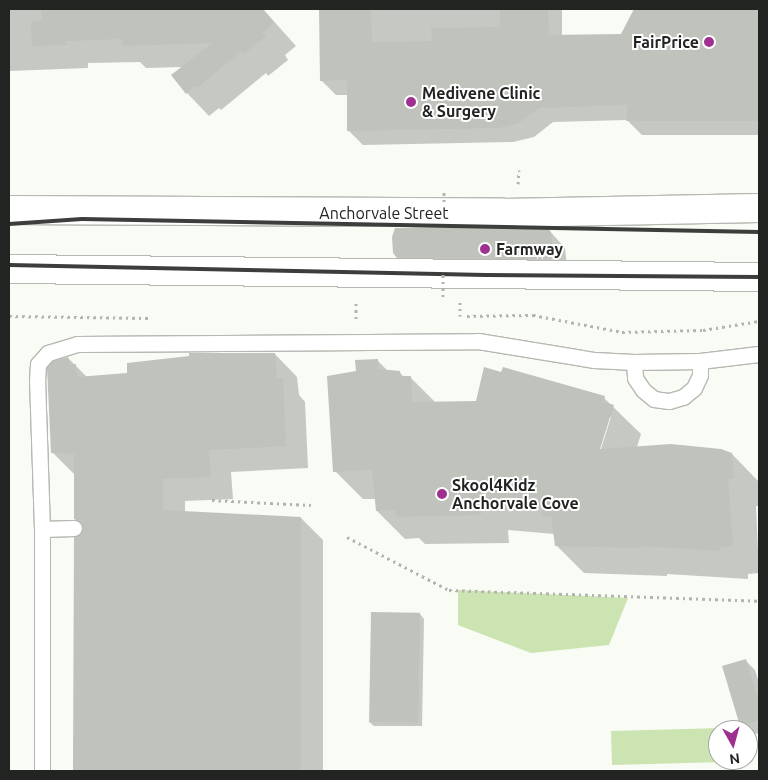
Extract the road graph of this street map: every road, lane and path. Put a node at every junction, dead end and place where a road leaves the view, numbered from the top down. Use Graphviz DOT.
graph roads {
  1 [pos="519,170"];
  2 [pos="444,190"];
  3 [pos="518,190"];
  4 [pos="759,208"];
  5 [pos="9,210"];
  6 [pos="444,215"];
  7 [pos="9,269"];
  8 [pos="443,272"];
  9 [pos="759,277"];
  10 [pos="356,296"];
  11 [pos="442,297"];
  12 [pos="356,320"];
  13 [pos="686,330"];
  14 [pos="687,336"];
  15 [pos="759,354"];
  16 [pos="700,361"];
  17 [pos="634,362"];
  18 [pos="212,500"];
  19 [pos="311,505"];
  20 [pos="74,528"];
  21 [pos="42,529"];
  22 [pos="347,537"];
  23 [pos="759,600"];
  24 [pos="42,771"];
  1 -- 3 [label="path"];
  2 -- 6 [label="path, bridge"];
  4 -- 5 [label="street, Anchorvale Street"];
  7 -- 9 [label="street"];
  8 -- 11 [label="path, bridge"];
  10 -- 12 [label="path"];
  13 -- 14 [label="path"];
  15 -- 16 [label="lane"];
  16 -- 17 [label="lane"];
  16 -- 17 [label="lane"];
  17 -- 21 [label="lane"];
  18 -- 19 [label="path"];
  20 -- 21 [label="lane"];
  21 -- 24 [label="lane"];
  22 -- 23 [label="path"];
}
